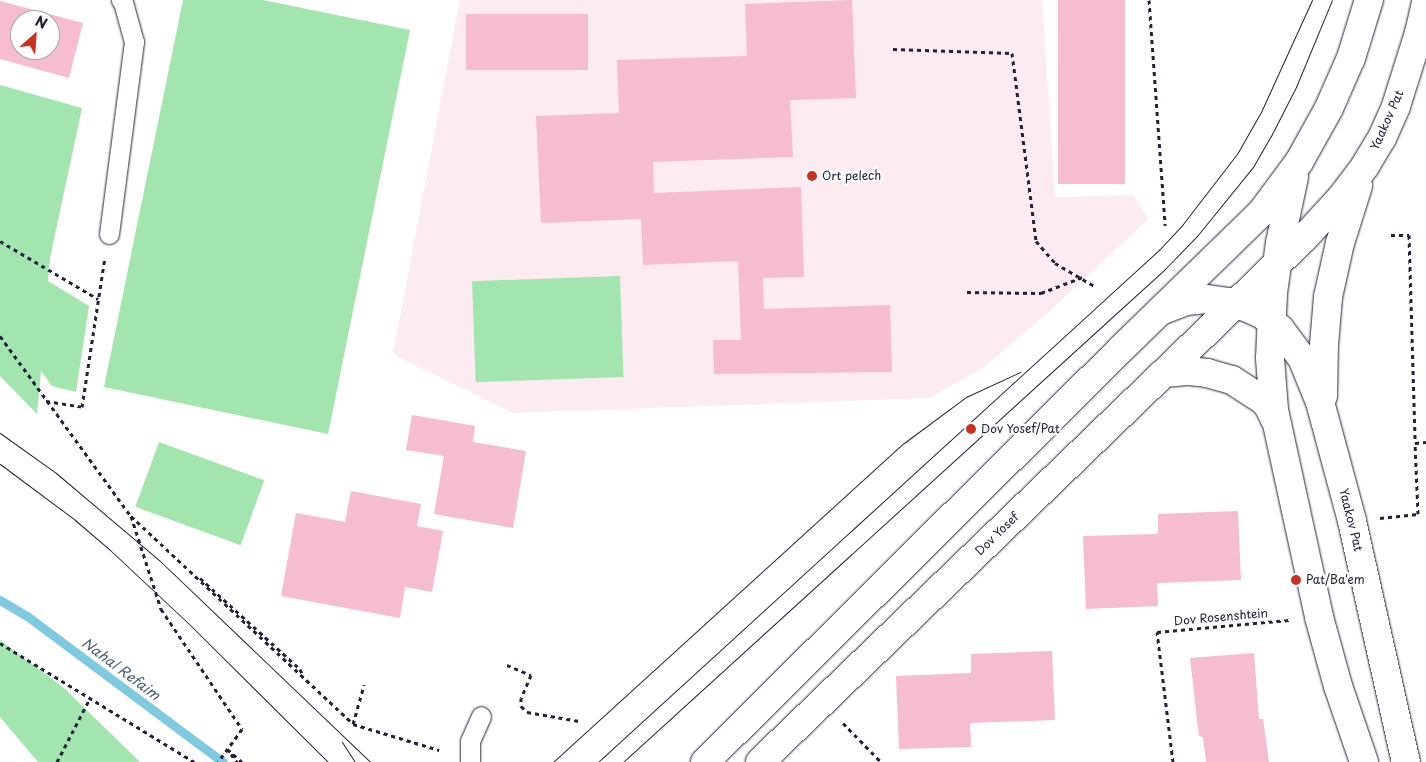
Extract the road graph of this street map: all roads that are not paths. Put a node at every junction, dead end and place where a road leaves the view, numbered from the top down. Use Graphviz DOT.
graph roads {
  1 [pos="121,0"];
  2 [pos="1368,0"];
  3 [pos="1426,3"];
  4 [pos="1299,162"];
  5 [pos="1365,166"];
  6 [pos="109,234"];
  7 [pos="1276,265"];
  8 [pos="1234,304"];
  9 [pos="1150,319"];
  10 [pos="1272,322"];
  11 [pos="1164,373"];
  12 [pos="1325,420"];
  13 [pos="1276,423"];
  14 [pos="481,716"];
  15 [pos="470,762"];
  16 [pos="705,762"];
  17 [pos="760,762"];
  18 [pos="1364,762"];
  19 [pos="1406,762"];
  1 -- 6 [label="lane"];
  2 -- 4 [label="main road"];
  3 -- 5 [label="main road, Yaakov Pat"];
  4 -- 7 [label="main road"];
  4 -- 9 [label="main road"];
  5 -- 7 [label="main road, Yaakov Pat"];
  5 -- 12 [label="main road"];
  7 -- 8 [label="main road, Yaakov Pat"];
  7 -- 10 [label="main road"];
  8 -- 9 [label="main road, Yaakov Pat"];
  8 -- 10 [label="main road, Yaakov Pat"];
  8 -- 11 [label="main road, Dov Yosef"];
  9 -- 16 [label="main road"];
  10 -- 12 [label="main road, Yaakov Pat"];
  10 -- 13 [label="main road"];
  11 -- 13 [label="main road"];
  11 -- 17 [label="main road, Dov Yosef"];
  12 -- 19 [label="main road, Yaakov Pat"];
  13 -- 18 [label="main road"];
  14 -- 15 [label="lane"];
}
